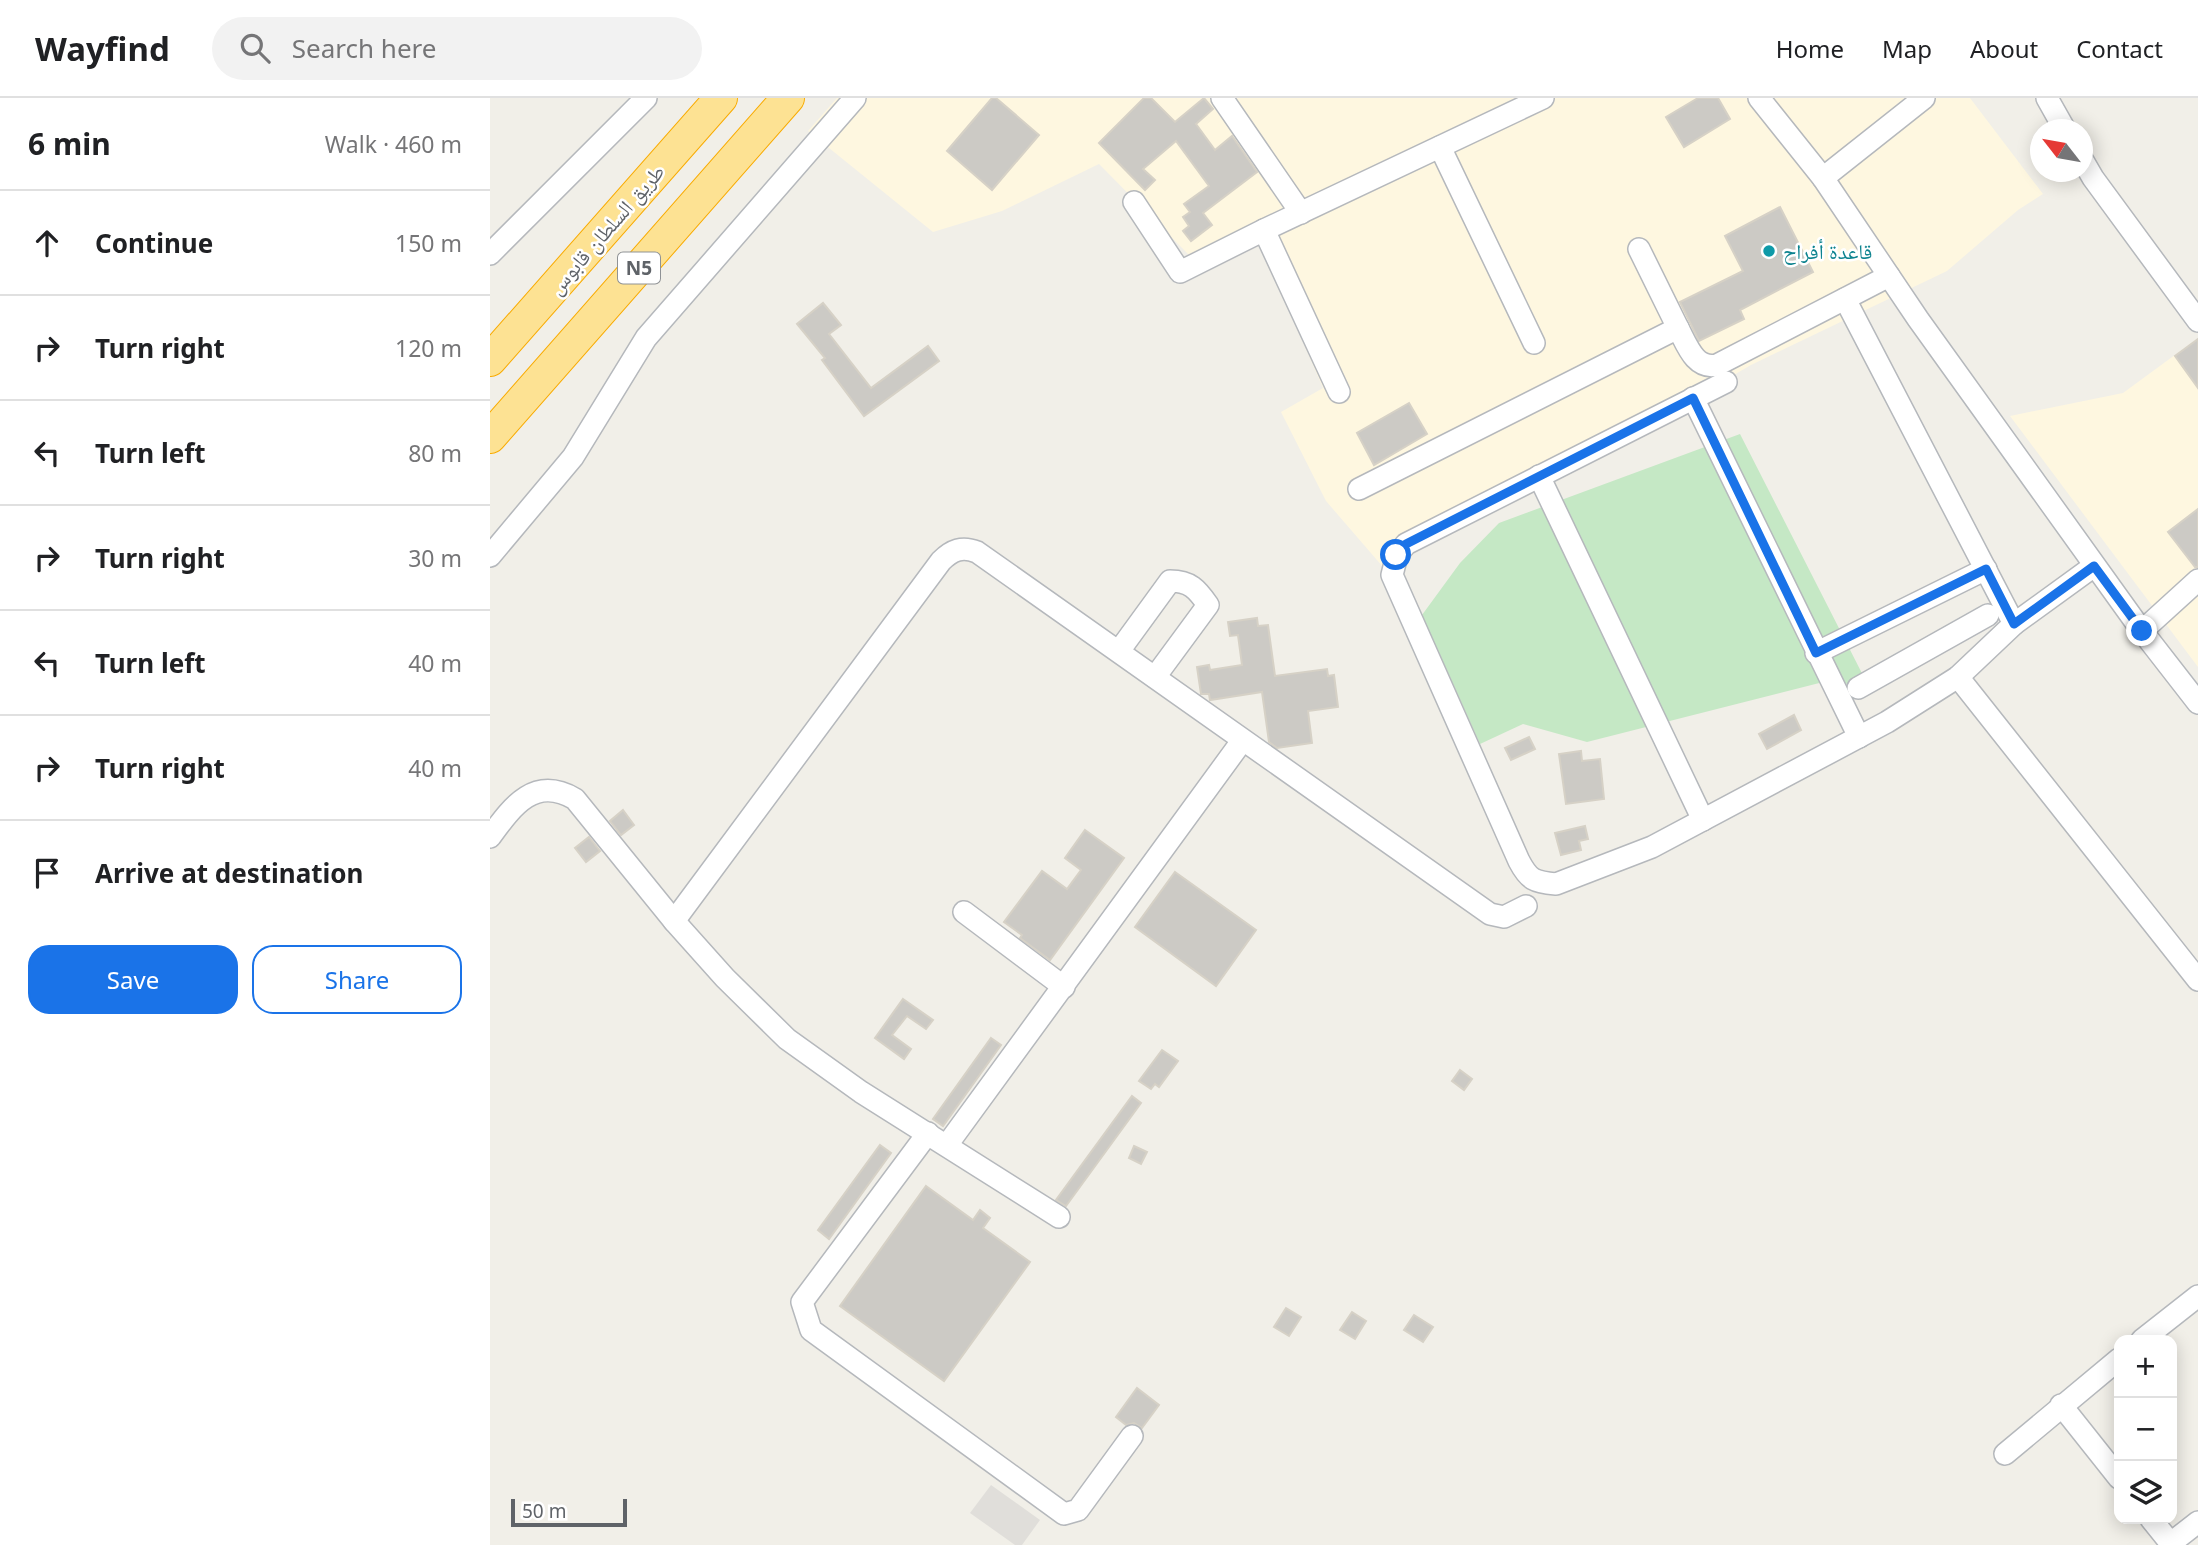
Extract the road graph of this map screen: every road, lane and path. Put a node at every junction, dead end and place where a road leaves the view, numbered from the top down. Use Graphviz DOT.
graph roads {
  1 [pos="646,98"];
  2 [pos="721,98"];
  3 [pos="788,98"];
  4 [pos="855,98"];
  5 [pos="1222,98"];
  6 [pos="1543,98"];
  7 [pos="1759,98"];
  8 [pos="1924,98"];
  9 [pos="2048,98"];
  10 [pos="2060,119"];
  11 [pos="1440,147"];
  12 [pos="1823,178"];
  13 [pos="2093,178"];
  14 [pos="1134,202"];
  15 [pos="1301,213"];
  16 [pos="1264,230"];
  17 [pos="1639,249"];
  18 [pos="490,254"];
  19 [pos="576,262"];
  20 [pos="1889,276"];
  21 [pos="1845,299"];
  22 [pos="2198,321"];
  23 [pos="1678,328"];
  24 [pos="1534,342"];
  25 [pos="490,347"];
  26 [pos="490,360"];
  27 [pos="1726,382"];
  28 [pos="1339,392"];
  29 [pos="1693,398"];
  30 [pos="490,437"];
  31 [pos="1539,476"];
  32 [pos="1359,489"];
  33 [pos="490,556"];
  34 [pos="2094,566"];
  35 [pos="1986,569"];
  36 [pos="2198,580"];
  37 [pos="1988,615"];
  38 [pos="2014,624"];
  39 [pos="2142,631"];
  40 [pos="1119,651"];
  41 [pos="1816,653"];
  42 [pos="1918,656"];
  43 [pos="1155,677"];
  44 [pos="1958,677"];
  45 [pos="1858,688"];
  46 [pos="1937,691"];
  47 [pos="2198,704"];
  48 [pos="1859,737"];
  49 [pos="1242,741"];
  50 [pos="1703,820"];
  51 [pos="490,837"];
  52 [pos="1526,906"];
  53 [pos="964,912"];
  54 [pos="674,921"];
  55 [pos="2190,953"];
  56 [pos="2198,980"];
  57 [pos="1064,987"];
  58 [pos="928,1133"];
  59 [pos="947,1145"];
  60 [pos="1059,1217"];
  61 [pos="2198,1296"];
  62 [pos="2149,1335"];
  63 [pos="2114,1363"];
  64 [pos="2061,1405"];
  65 [pos="1132,1436"];
  66 [pos="2005,1454"];
  67 [pos="2114,1472"];
  68 [pos="2198,1521"];
  69 [pos="2155,1524"];
  70 [pos="2172,1544"];
  1 -- 18 [label="street"];
  2 -- 19 [label="highway, طريق السلطان قابوس / N5"];
  3 -- 30 [label="highway, N5"];
  4 -- 33 [label="street"];
  5 -- 15 [label="street"];
  6 -- 11 [label="street"];
  7 -- 12 [label="street"];
  8 -- 12 [label="street"];
  9 -- 10 [label="street"];
  11 -- 15 [label="street"];
  11 -- 24 [label="street"];
  12 -- 20 [label="street"];
  13 -- 22 [label="street"];
  14 -- 16 [label="street"];
  15 -- 16 [label="street"];
  16 -- 28 [label="street"];
  17 -- 23 [label="street"];
  19 -- 25 [label="highway"];
  19 -- 26 [label="highway, طريق السلطان قابوس / N5"];
  20 -- 21 [label="street"];
  20 -- 34 [label="street"];
  21 -- 23 [label="street"];
  21 -- 35 [label="street"];
  23 -- 32 [label="street"];
  27 -- 29 [label="street"];
  29 -- 31 [label="street"];
  29 -- 41 [label="street"];
  31 -- 50 [label="street"];
  31 -- 50 [label="street"];
  34 -- 38 [label="street"];
  34 -- 39 [label="street"];
  35 -- 38 [label="street"];
  35 -- 41 [label="street"];
  36 -- 39 [label="street"];
  37 -- 42 [label="street"];
  38 -- 44 [label="street"];
  39 -- 47 [label="street"];
  40 -- 43 [label="street"];
  40 -- 43 [label="street"];
  40 -- 54 [label="street"];
  41 -- 48 [label="street"];
  42 -- 45 [label="street"];
  42 -- 46 [label="street"];
  43 -- 49 [label="street"];
  44 -- 46 [label="street"];
  44 -- 55 [label="street"];
  46 -- 48 [label="street"];
  48 -- 50 [label="street"];
  49 -- 52 [label="street"];
  49 -- 57 [label="street"];
  51 -- 54 [label="street"];
  53 -- 57 [label="street"];
  54 -- 58 [label="street"];
  55 -- 56 [label="street"];
  57 -- 59 [label="street"];
  58 -- 59 [label="street"];
  58 -- 65 [label="street"];
  59 -- 60 [label="street"];
  61 -- 62 [label="street"];
  63 -- 64 [label="street"];
  64 -- 66 [label="street"];
  64 -- 67 [label="street"];
  68 -- 70 [label="street"];
  69 -- 70 [label="street"];
}
